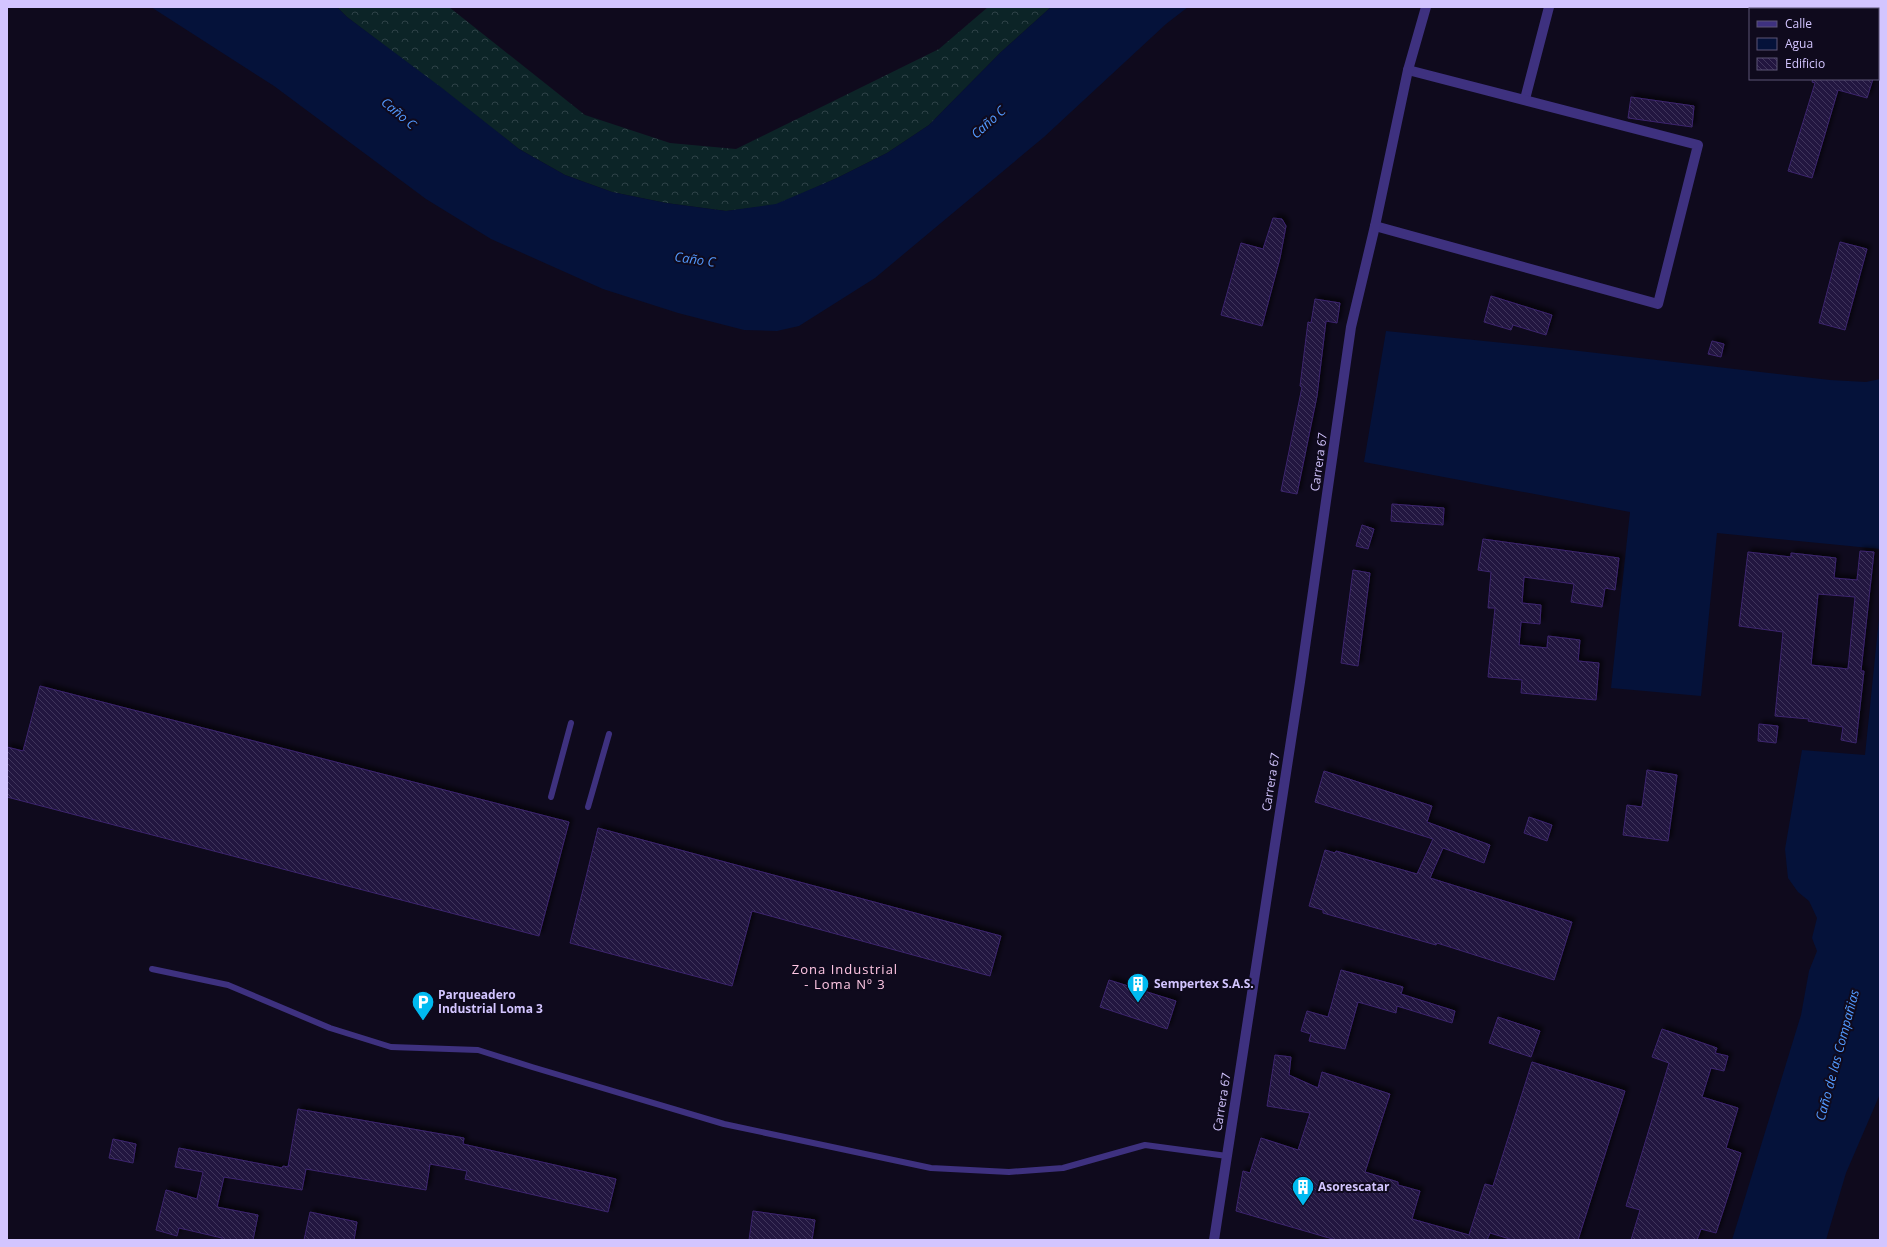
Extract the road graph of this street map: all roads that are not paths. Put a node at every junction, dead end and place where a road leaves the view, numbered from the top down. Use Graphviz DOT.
graph roads {
  1 [pos="1426,7"];
  2 [pos="1548,7"];
  3 [pos="1408,70"];
  4 [pos="1525,99"];
  5 [pos="1375,226"];
  6 [pos="571,723"];
  7 [pos="610,734"];
  8 [pos="551,797"];
  9 [pos="588,807"];
  10 [pos="152,969"];
  11 [pos="1227,1156"];
  12 [pos="1214,1240"];
  1 -- 3 [label="street, Carrera 67"];
  2 -- 4 [label="street"];
  3 -- 4 [label="street"];
  3 -- 5 [label="street, Carrera 67"];
  4 -- 5 [label="street"];
  5 -- 11 [label="street, Carrera 67"];
  6 -- 8 [label="lane"];
  7 -- 9 [label="lane"];
  10 -- 11 [label="lane"];
  11 -- 12 [label="street, Carrera 67"];
}
